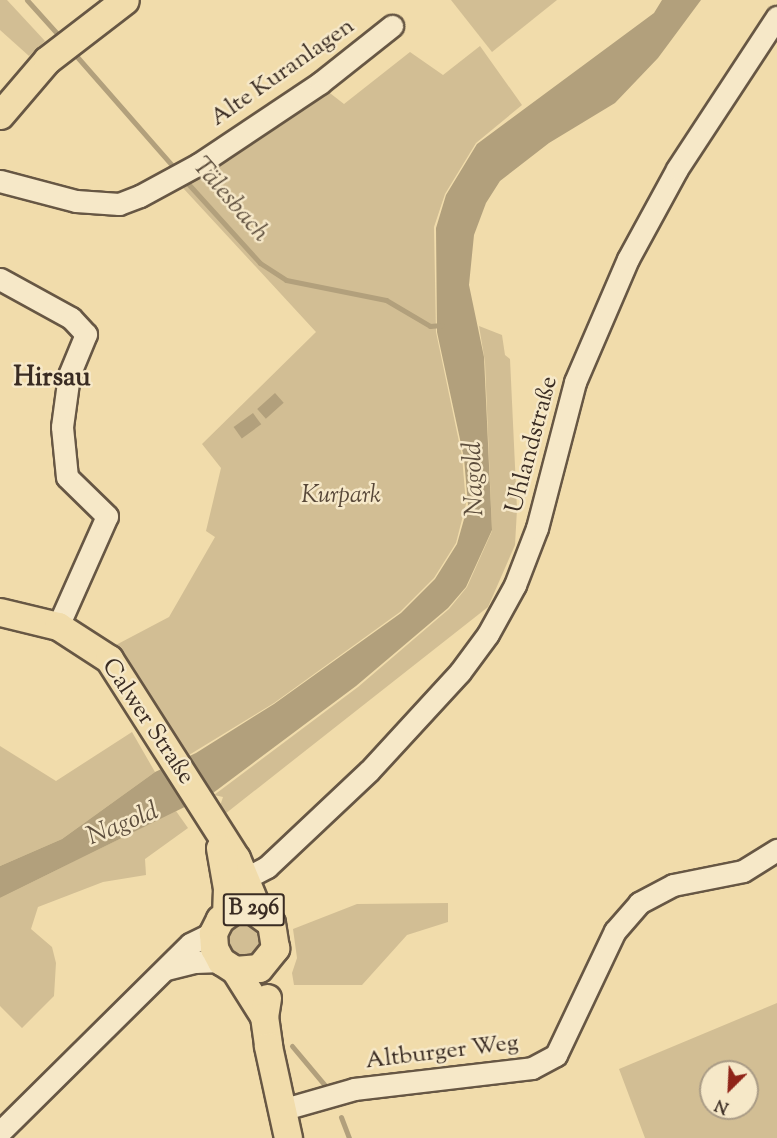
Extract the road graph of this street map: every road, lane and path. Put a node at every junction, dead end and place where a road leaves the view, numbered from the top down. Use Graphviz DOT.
graph roads {
  1 [pos="125,0"];
  2 [pos="777,16"];
  3 [pos="392,26"];
  4 [pos="0,115"];
  5 [pos="0,181"];
  6 [pos="0,279"];
  7 [pos="0,612"];
  8 [pos="58,626"];
  9 [pos="777,850"];
  10 [pos="228,904"];
  11 [pos="266,963"];
  12 [pos="228,966"];
  13 [pos="165,969"];
  14 [pos="264,1016"];
  15 [pos="281,1110"];
  16 [pos="0,1132"];
  17 [pos="288,1138"];
  1 -- 4 [label="main road"];
  2 -- 10 [label="street, Uhlandstraße"];
  3 -- 5 [label="street, Alte Kuranlagen"];
  6 -- 8 [label="street"];
  7 -- 8 [label="main road, Calwer Straße / B 296"];
  8 -- 10 [label="main road, Calwer Straße / B 296"];
  9 -- 15 [label="street, Altburger Weg"];
  10 -- 11 [label="main road, B 296"];
  10 -- 12 [label="main road, B 296"];
  10 -- 13 [label="street, Uhlandstraße"];
  11 -- 12 [label="main road, B 296"];
  11 -- 14 [label="main road, B 296"];
  12 -- 13 [label="street"];
  12 -- 14 [label="main road, B 296"];
  13 -- 16 [label="street, Uhlandstraße"];
  14 -- 15 [label="main road, B 296"];
  15 -- 17 [label="main road, B 296"];
}
